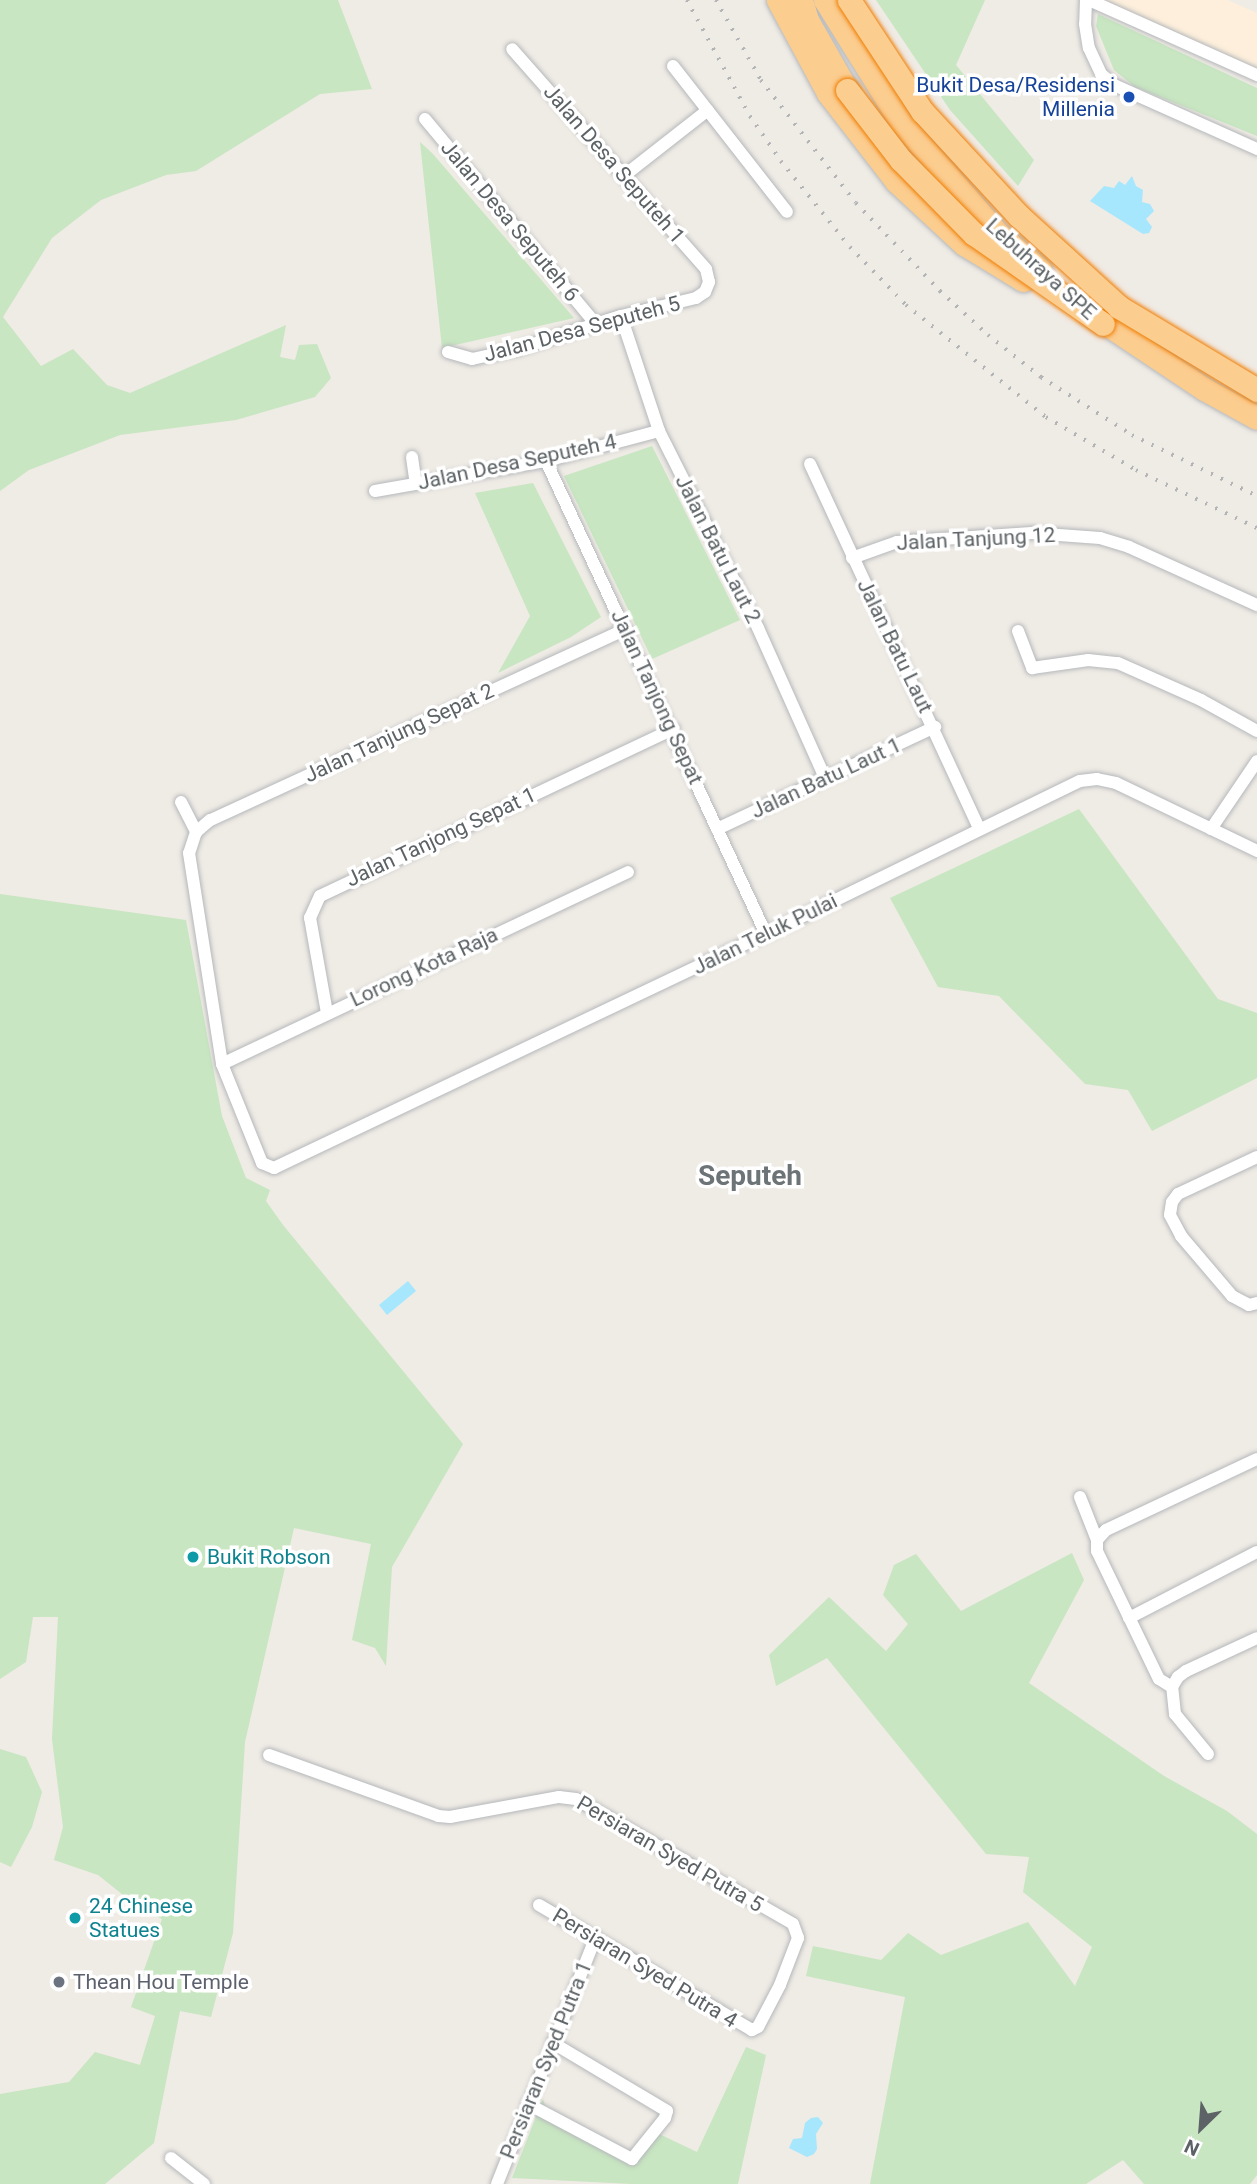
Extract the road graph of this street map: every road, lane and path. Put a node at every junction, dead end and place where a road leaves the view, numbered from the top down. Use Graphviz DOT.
graph roads {
  1 [pos="778,0"];
  2 [pos="801,0"];
  3 [pos="825,0"];
  4 [pos="849,0"];
  5 [pos="1088,0"];
  6 [pos="512,49"];
  7 [pos="673,66"];
  8 [pos="1257,75"];
  9 [pos="708,110"];
  10 [pos="425,119"];
  11 [pos="1257,149"];
  12 [pos="625,175"];
  13 [pos="787,212"];
  14 [pos="709,282"];
  15 [pos="621,316"];
  16 [pos="596,324"];
  17 [pos="1108,330"];
  18 [pos="448,352"];
  19 [pos="1257,390"];
  20 [pos="1257,418"];
  21 [pos="659,431"];
  22 [pos="412,457"];
  23 [pos="546,461"];
  24 [pos="810,464"];
  25 [pos="416,484"];
  26 [pos="375,491"];
  27 [pos="852,558"];
  28 [pos="1257,605"];
  29 [pos="626,629"];
  30 [pos="1018,631"];
  31 [pos="935,727"];
  32 [pos="673,729"];
  33 [pos="1257,731"];
  34 [pos="1257,761"];
  35 [pos="825,778"];
  36 [pos="181,802"];
  37 [pos="979,828"];
  38 [pos="717,829"];
  39 [pos="1211,830"];
  40 [pos="196,831"];
  41 [pos="1257,851"];
  42 [pos="628,872"];
  43 [pos="766,934"];
  44 [pos="327,1013"];
  45 [pos="222,1064"];
  46 [pos="1257,1157"];
  47 [pos="1257,1303"];
  48 [pos="1257,1459"];
  49 [pos="1080,1497"];
  50 [pos="1097,1541"];
  51 [pos="1257,1552"];
  52 [pos="1129,1618"];
  53 [pos="1257,1638"];
  54 [pos="1172,1687"];
  55 [pos="270,1755"];
  56 [pos="1208,1755"];
  57 [pos="539,1905"];
  58 [pos="596,1937"];
  59 [pos="752,2030"];
  60 [pos="553,2043"];
  61 [pos="528,2104"];
  62 [pos="171,2158"];
  63 [pos="204,2184"];
  64 [pos="497,2184"];
  1 -- 17 [label="highway"];
  2 -- 17 [label="highway, bridge"];
  3 -- 17 [label="highway, Lebuhraya SPE, bridge"];
  4 -- 19 [label="highway, Lebuhraya SPE, bridge"];
  5 -- 8 [label="street"];
  5 -- 11 [label="street"];
  6 -- 12 [label="street, Jalan Desa Seputeh 1"];
  7 -- 9 [label="street"];
  9 -- 12 [label="street"];
  9 -- 13 [label="street"];
  10 -- 16 [label="street, Jalan Desa Seputeh 6"];
  12 -- 14 [label="street, Jalan Desa Seputeh 1"];
  14 -- 15 [label="street, Jalan Desa Seputeh 5"];
  15 -- 16 [label="street, Jalan Desa Seputeh 5"];
  15 -- 21 [label="street, Jalan Batu Laut 2"];
  16 -- 18 [label="street, Jalan Desa Seputeh 5"];
  17 -- 20 [label="highway, Lebuhraya SPE"];
  21 -- 23 [label="street, Jalan Desa Seputeh 4"];
  21 -- 35 [label="street, Jalan Batu Laut 2"];
  22 -- 25 [label="street"];
  23 -- 25 [label="street, Jalan Desa Seputeh 4"];
  23 -- 29 [label="street, Jalan Tanjong Sepat"];
  24 -- 27 [label="street, Jalan Batu Laut"];
  25 -- 26 [label="street, Jalan Desa Seputeh 4"];
  27 -- 28 [label="street, Jalan Tanjung 12"];
  27 -- 31 [label="street, Jalan Batu Laut"];
  29 -- 32 [label="street, Jalan Tanjong Sepat"];
  29 -- 40 [label="street, Jalan Tanjung Sepat 2"];
  30 -- 33 [label="street"];
  31 -- 35 [label="street, Jalan Batu Laut 1"];
  31 -- 37 [label="street, Jalan Batu Laut"];
  32 -- 38 [label="street, Jalan Tanjong Sepat"];
  32 -- 44 [label="street, Jalan Tanjong Sepat 1"];
  34 -- 39 [label="street"];
  35 -- 38 [label="street, Jalan Batu Laut 1"];
  36 -- 40 [label="street"];
  37 -- 39 [label="street, Jalan Teluk Pulai"];
  37 -- 43 [label="street, Jalan Teluk Pulai"];
  38 -- 43 [label="street, Jalan Tanjong Sepat"];
  39 -- 41 [label="street, Jalan Teluk Pulai"];
  40 -- 45 [label="street"];
  42 -- 44 [label="street, Lorong Kota Raja"];
  43 -- 45 [label="street, Jalan Teluk Pulai"];
  44 -- 45 [label="street, Lorong Kota Raja"];
  46 -- 47 [label="street"];
  48 -- 50 [label="street"];
  49 -- 50 [label="street"];
  50 -- 52 [label="street"];
  51 -- 52 [label="street"];
  52 -- 54 [label="street"];
  53 -- 54 [label="street"];
  54 -- 56 [label="street"];
  55 -- 59 [label="street, Persiaran Syed Putra 5"];
  57 -- 58 [label="street, Persiaran Syed Putra 4"];
  58 -- 59 [label="street, Persiaran Syed Putra 4"];
  58 -- 60 [label="street, Persiaran Syed Putra 1"];
  60 -- 61 [label="street, Persiaran Syed Putra 1"];
  60 -- 61 [label="street"];
  61 -- 64 [label="street, Persiaran Syed Putra 1"];
  62 -- 63 [label="street"];
}
